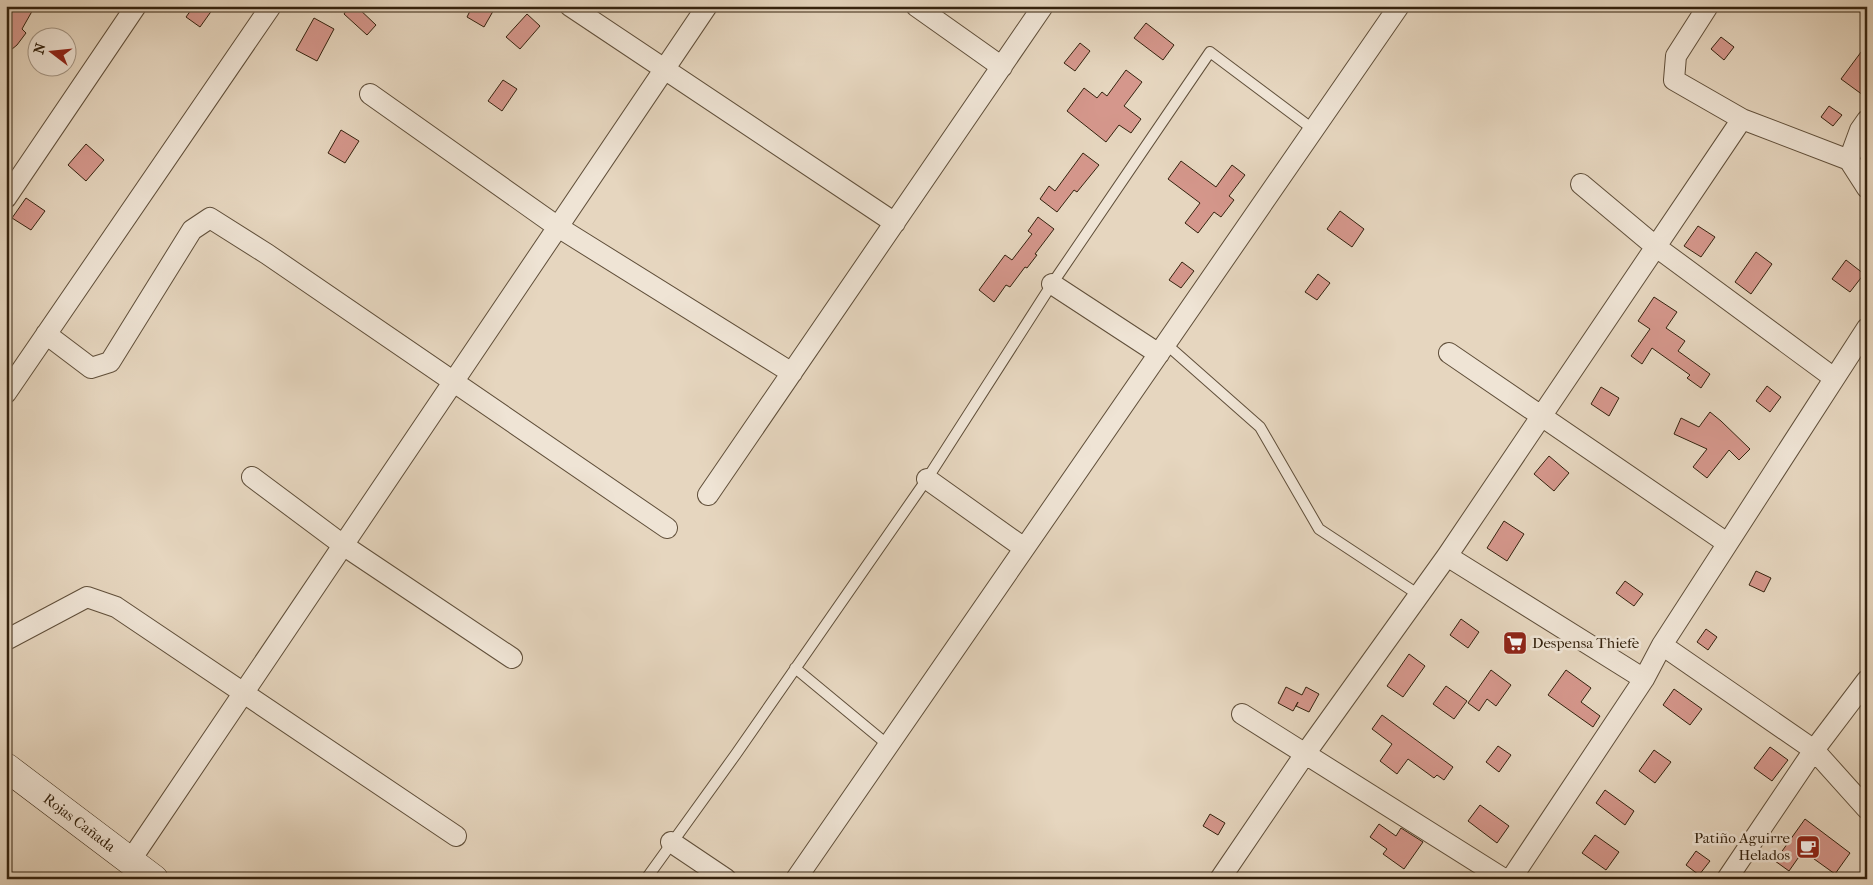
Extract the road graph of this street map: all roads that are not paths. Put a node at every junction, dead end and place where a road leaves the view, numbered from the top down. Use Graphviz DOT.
graph roads {
  1 [pos="136,6"];
  2 [pos="272,6"];
  3 [pos="570,6"];
  4 [pos="707,6"];
  5 [pos="916,6"];
  6 [pos="1044,6"];
  7 [pos="1400,6"];
  8 [pos="1708,6"];
  9 [pos="1002,67"];
  10 [pos="665,69"];
  11 [pos="370,94"];
  12 [pos="1742,119"];
  13 [pos="1867,120"];
  14 [pos="1314,130"];
  15 [pos="1849,160"];
  16 [pos="1581,184"];
  17 [pos="1867,188"];
  18 [pos="6,198"];
  19 [pos="895,223"];
  20 [pos="558,227"];
  21 [pos="1655,246"];
  22 [pos="1052,284"];
  23 [pos="1867,328"];
  24 [pos="46,334"];
  25 [pos="1162,349"];
  26 [pos="1449,353"];
  27 [pos="792,373"];
  28 [pos="1834,378"];
  29 [pos="454,381"];
  30 [pos="6,393"];
  31 [pos="1541,416"];
  32 [pos="252,478"];
  33 [pos="927,479"];
  34 [pos="708,495"];
  35 [pos="667,528"];
  36 [pos="1727,543"];
  37 [pos="344,545"];
  38 [pos="1024,548"];
  39 [pos="1447,556"];
  40 [pos="1420,595"];
  41 [pos="6,640"];
  42 [pos="1662,645"];
  43 [pos="512,658"];
  44 [pos="796,668"];
  45 [pos="1644,679"];
  46 [pos="1867,680"];
  47 [pos="243,694"];
  48 [pos="1242,714"];
  49 [pos="888,745"];
  50 [pos="1814,750"];
  51 [pos="1306,754"];
  52 [pos="6,767"];
  53 [pos="1867,810"];
  54 [pos="456,836"];
  55 [pos="671,842"];
  56 [pos="130,860"];
  57 [pos="154,879"];
  58 [pos="646,879"];
  59 [pos="726,879"];
  60 [pos="796,879"];
  61 [pos="1220,879"];
  62 [pos="1504,879"];
  63 [pos="1511,879"];
  64 [pos="1727,879"];
  1 -- 18 [label="street"];
  2 -- 24 [label="street"];
  3 -- 10 [label="street"];
  4 -- 10 [label="street"];
  5 -- 9 [label="street"];
  6 -- 9 [label="street"];
  7 -- 14 [label="street"];
  8 -- 12 [label="street"];
  9 -- 19 [label="street"];
  10 -- 19 [label="street"];
  10 -- 20 [label="street"];
  11 -- 20 [label="street"];
  12 -- 15 [label="street"];
  12 -- 21 [label="street"];
  13 -- 15 [label="street"];
  14 -- 22 [label="lane"];
  14 -- 25 [label="street"];
  15 -- 17 [label="street"];
  16 -- 21 [label="street"];
  19 -- 27 [label="street"];
  20 -- 27 [label="street"];
  20 -- 29 [label="street"];
  21 -- 28 [label="street"];
  21 -- 31 [label="street"];
  22 -- 25 [label="street"];
  22 -- 33 [label="lane"];
  23 -- 28 [label="street"];
  24 -- 29 [label="street"];
  24 -- 30 [label="street"];
  25 -- 38 [label="street"];
  25 -- 40 [label="lane"];
  26 -- 31 [label="street"];
  27 -- 34 [label="street"];
  28 -- 36 [label="street"];
  29 -- 35 [label="street"];
  29 -- 37 [label="street"];
  31 -- 36 [label="street"];
  31 -- 39 [label="street"];
  32 -- 37 [label="street"];
  33 -- 38 [label="street"];
  33 -- 44 [label="lane"];
  36 -- 42 [label="street"];
  37 -- 43 [label="street"];
  37 -- 47 [label="street"];
  38 -- 49 [label="street"];
  39 -- 40 [label="street"];
  39 -- 45 [label="street"];
  40 -- 51 [label="street"];
  41 -- 47 [label="street"];
  42 -- 45 [label="street"];
  42 -- 50 [label="street"];
  44 -- 49 [label="lane"];
  44 -- 55 [label="lane"];
  45 -- 63 [label="street"];
  46 -- 50 [label="street"];
  47 -- 54 [label="street"];
  47 -- 56 [label="street"];
  48 -- 51 [label="street"];
  49 -- 60 [label="street"];
  50 -- 53 [label="street"];
  50 -- 64 [label="street"];
  51 -- 61 [label="street"];
  51 -- 62 [label="street"];
  52 -- 56 [label="main road, Rojas Cañada"];
  55 -- 58 [label="lane"];
  55 -- 59 [label="street"];
  56 -- 57 [label="main road, Rojas Cañada"];
}
